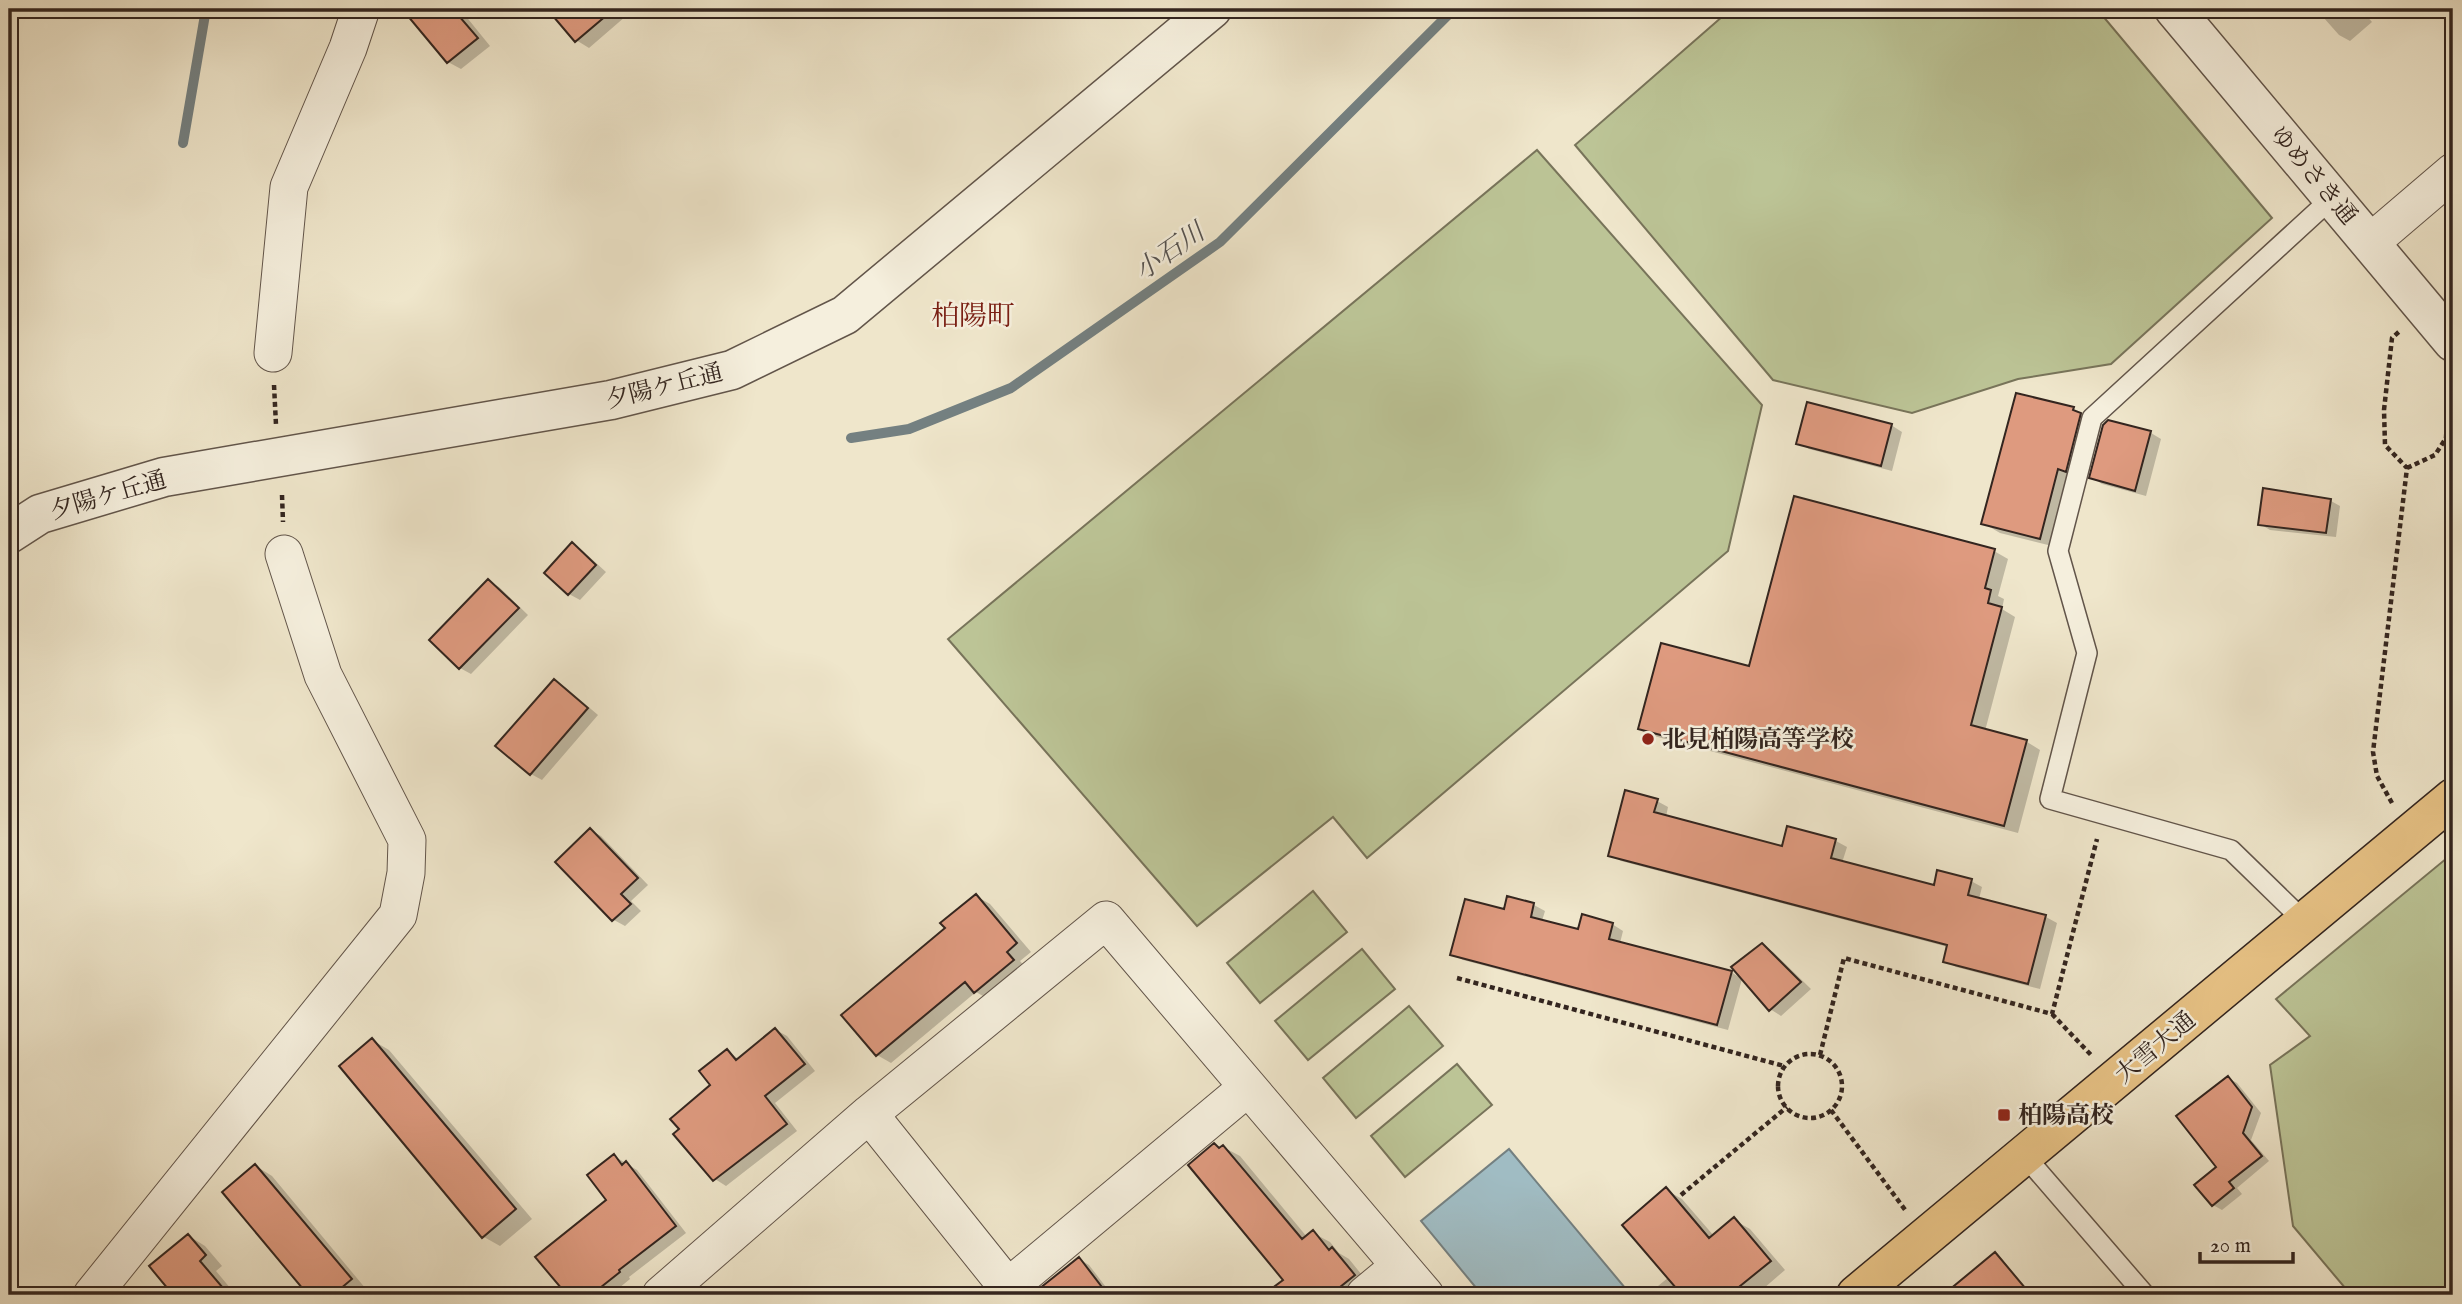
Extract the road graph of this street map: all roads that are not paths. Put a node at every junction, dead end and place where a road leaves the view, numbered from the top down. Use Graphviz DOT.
graph roads {
  1 [pos="361,9"];
  2 [pos="1212,9"];
  3 [pos="2174,9"];
  4 [pos="2453,172"];
  5 [pos="2333,197"];
  6 [pos="2371,242"];
  7 [pos="2453,342"];
  8 [pos="273,353"];
  9 [pos="9,534"];
  10 [pos="284,554"];
  11 [pos="2453,798"];
  12 [pos="2305,922"];
  13 [pos="1247,1087"];
  14 [pos="869,1114"];
  15 [pos="2024,1155"];
  16 [pos="1400,1266"];
  17 [pos="1007,1293"];
  18 [pos="92,1295"];
  19 [pos="661,1295"];
  20 [pos="1365,1295"];
  21 [pos="1425,1295"];
  22 [pos="1856,1295"];
  23 [pos="2145,1295"];
  1 -- 8 [label="street"];
  2 -- 9 [label="street, 夕陽ケ丘通"];
  3 -- 5 [label="street, ゆめさき通"];
  4 -- 6 [label="street"];
  5 -- 6 [label="street, ゆめさき通"];
  5 -- 12 [label="lane"];
  6 -- 7 [label="street, ゆめさき通"];
  10 -- 18 [label="street"];
  11 -- 12 [label="highway, 大雪大通"];
  12 -- 15 [label="highway, 大雪大通"];
  13 -- 14 [label="street"];
  13 -- 16 [label="street"];
  13 -- 17 [label="street"];
  14 -- 17 [label="street"];
  14 -- 19 [label="street"];
  15 -- 22 [label="highway, 大雪大通"];
  15 -- 23 [label="lane"];
  16 -- 20 [label="street"];
  16 -- 21 [label="street"];
}
